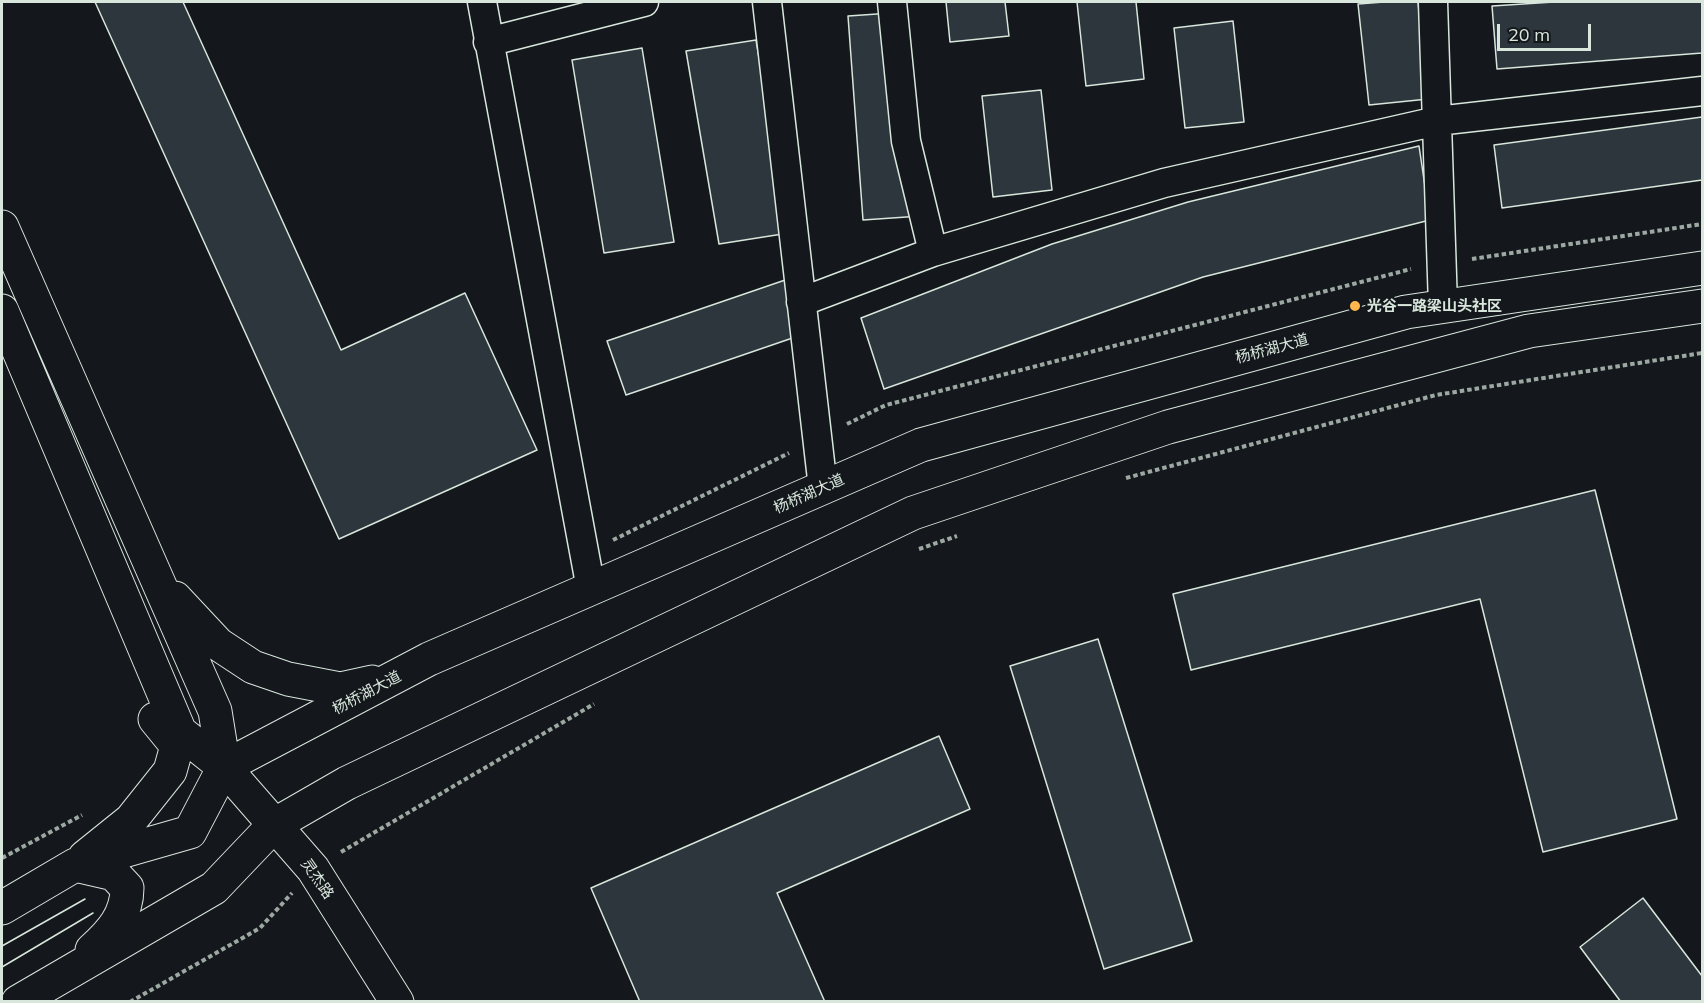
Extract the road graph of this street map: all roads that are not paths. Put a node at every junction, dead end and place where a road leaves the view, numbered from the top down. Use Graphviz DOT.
graph roads {
  1 [pos="482,2"];
  2 [pos="644,2"];
  3 [pos="767,2"];
  4 [pos="892,2"];
  5 [pos="1433,2"];
  6 [pos="488,42"];
  7 [pos="1702,90"];
  8 [pos="1437,121"];
  9 [pos="2,227"];
  10 [pos="933,252"];
  11 [pos="1702,268"];
  12 [pos="801,302"];
  13 [pos="1443,306"];
  14 [pos="1702,306"];
  15 [pos="2,311"];
  16 [pos="823,488"];
  17 [pos="155,573"];
  18 [pos="114,577"];
  19 [pos="591,589"];
  20 [pos="400,675"];
  21 [pos="224,767"];
  22 [pos="274,825"];
  23 [pos="75,865"];
  24 [pos="2,908"];
  25 [pos="64,975"];
  26 [pos="18,1002"];
  27 [pos="397,1002"];
  1 -- 6 [label="street"];
  2 -- 6 [label="street"];
  3 -- 12 [label="street"];
  4 -- 10 [label="street"];
  5 -- 8 [label="street"];
  6 -- 19 [label="street"];
  7 -- 8 [label="street"];
  8 -- 10 [label="street"];
  8 -- 13 [label="street"];
  9 -- 17 [label="main road"];
  10 -- 12 [label="street"];
  11 -- 13 [label="main road, 杨桥湖大道"];
  12 -- 16 [label="street"];
  13 -- 16 [label="main road, 杨桥湖大道"];
  14 -- 22 [label="main road"];
  15 -- 18 [label="main road"];
  16 -- 19 [label="main road, 杨桥湖大道"];
  17 -- 20 [label="main road"];
  17 -- 21 [label="main road"];
  18 -- 21 [label="main road, 灵杰路"];
  18 -- 23 [label="main road"];
  19 -- 20 [label="main road, 杨桥湖大道"];
  20 -- 21 [label="main road, 杨桥湖大道"];
  21 -- 22 [label="main road, 灵杰路"];
  21 -- 23 [label="main road"];
  22 -- 25 [label="main road"];
  22 -- 27 [label="main road, 灵杰路"];
  23 -- 24 [label="main road"];
  23 -- 25 [label="main road"];
  25 -- 26 [label="main road"];
}
